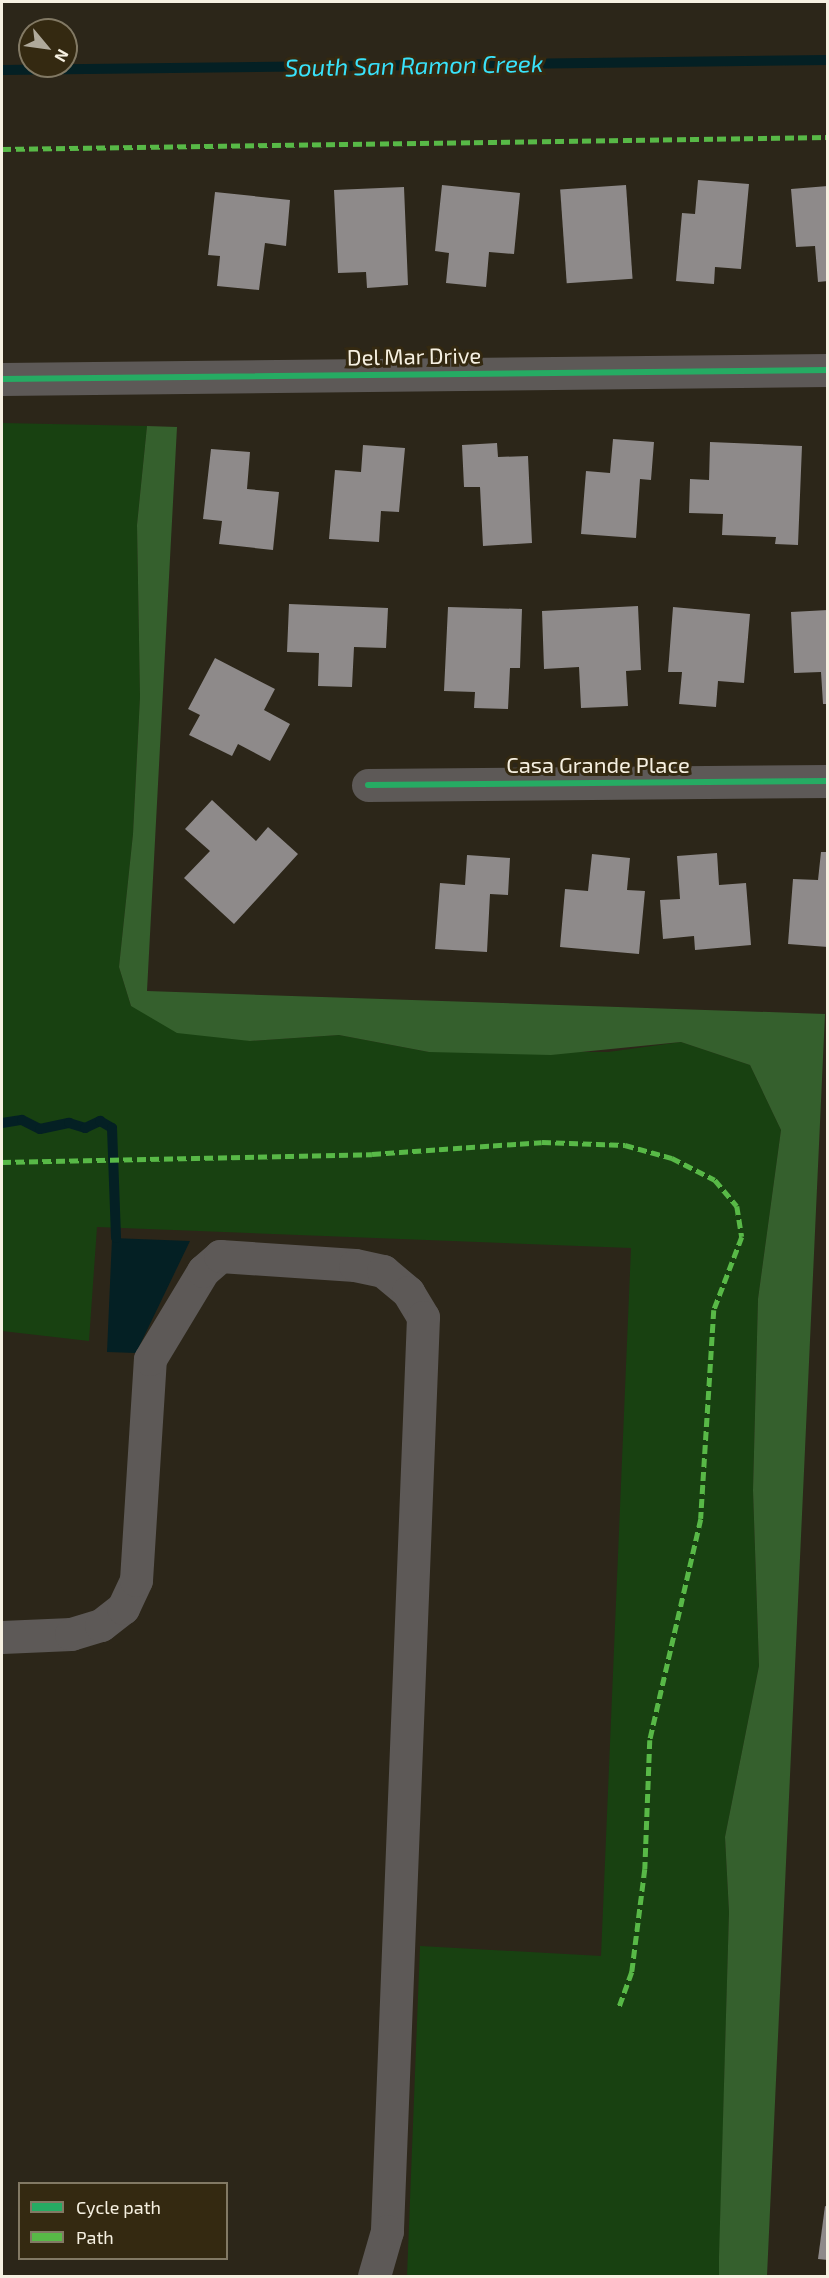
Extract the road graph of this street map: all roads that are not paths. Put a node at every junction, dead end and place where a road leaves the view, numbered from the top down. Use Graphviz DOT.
graph roads {
  1 [pos="828,370"];
  2 [pos="2,379"];
  3 [pos="828,781"];
  4 [pos="368,785"];
  5 [pos="2,1637"];
  6 [pos="374,2277"];
  1 -- 2 [label="street, Del Mar Drive"];
  3 -- 4 [label="street, Casa Grande Place"];
  5 -- 6 [label="street"];
}
